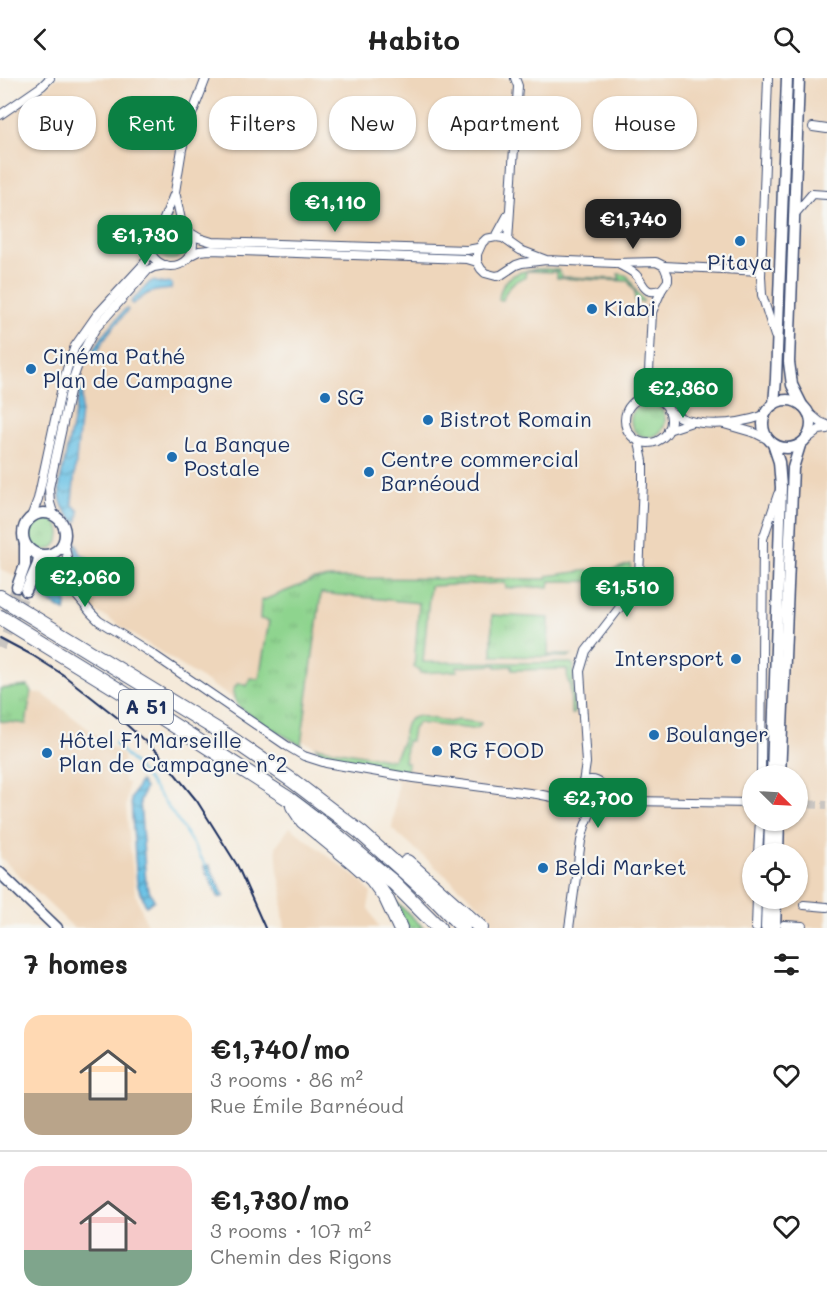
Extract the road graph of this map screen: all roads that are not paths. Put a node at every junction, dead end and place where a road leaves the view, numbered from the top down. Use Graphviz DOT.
graph roads {
  1 [pos="50,78"];
  2 [pos="206,78"];
  3 [pos="515,78"];
  4 [pos="768,78"];
  5 [pos="787,78"];
  6 [pos="799,78"];
  7 [pos="0,115"];
  8 [pos="813,128"];
  9 [pos="827,129"];
  10 [pos="175,192"];
  11 [pos="827,195"];
  12 [pos="510,212"];
  13 [pos="794,215"];
  14 [pos="162,224"];
  15 [pos="182,225"];
  16 [pos="189,232"];
  17 [pos="496,237"];
  18 [pos="510,244"];
  19 [pos="478,248"];
  20 [pos="151,252"];
  21 [pos="189,256"];
  22 [pos="546,260"];
  23 [pos="477,262"];
  24 [pos="651,262"];
  25 [pos="615,263"];
  26 [pos="166,265"];
  27 [pos="664,266"];
  28 [pos="512,268"];
  29 [pos="761,271"];
  30 [pos="639,279"];
  31 [pos="646,289"];
  32 [pos="662,289"];
  33 [pos="652,312"];
  34 [pos="778,343"];
  35 [pos="650,372"];
  36 [pos="640,399"];
  37 [pos="658,400"];
  38 [pos="774,404"];
  39 [pos="667,409"];
  40 [pos="805,409"];
  41 [pos="765,415"];
  42 [pos="693,422"];
  43 [pos="719,423"];
  44 [pos="827,427"];
  45 [pos="668,430"];
  46 [pos="639,441"];
  47 [pos="771,442"];
  48 [pos="803,442"];
  49 [pos="651,443"];
  50 [pos="643,471"];
  51 [pos="781,487"];
  52 [pos="54,516"];
  53 [pos="31,517"];
  54 [pos="64,541"];
  55 [pos="25,545"];
  56 [pos="39,555"];
  57 [pos="0,597"];
  58 [pos="78,597"];
  59 [pos="0,617"];
  60 [pos="586,763"];
  61 [pos="761,765"];
  62 [pos="772,765"];
  63 [pos="780,765"];
  64 [pos="595,781"];
  65 [pos="580,786"];
  66 [pos="605,789"];
  67 [pos="537,794"];
  68 [pos="289,799"];
  69 [pos="632,801"];
  70 [pos="603,803"];
  71 [pos="742,803"];
  72 [pos="585,806"];
  73 [pos="380,849"];
  74 [pos="0,873"];
  75 [pos="808,905"];
  76 [pos="827,907"];
  77 [pos="756,909"];
  78 [pos="767,909"];
  79 [pos="778,909"];
  80 [pos="780,926"];
  81 [pos="802,926"];
  82 [pos="57,928"];
  83 [pos="400,928"];
  84 [pos="439,928"];
  85 [pos="463,928"];
  86 [pos="481,928"];
  87 [pos="569,928"];
  88 [pos="756,928"];
  89 [pos="766,928"];
  1 -- 7 [label="street"];
  2 -- 10 [label="street"];
  3 -- 12 [label="street"];
  4 -- 29 [label="street"];
  5 -- 34 [label="main road"];
  6 -- 13 [label="main road"];
  8 -- 9 [label="street"];
  10 -- 14 [label="street"];
  10 -- 15 [label="street"];
  11 -- 13 [label="street"];
  12 -- 17 [label="street"];
  12 -- 18 [label="street"];
  13 -- 40 [label="main road"];
  14 -- 15 [label="street"];
  14 -- 20 [label="street"];
  15 -- 16 [label="street"];
  16 -- 19 [label="street"];
  16 -- 21 [label="street"];
  17 -- 18 [label="street"];
  17 -- 19 [label="street"];
  18 -- 22 [label="street"];
  18 -- 28 [label="street"];
  19 -- 23 [label="street"];
  20 -- 26 [label="street"];
  20 -- 53 [label="street"];
  21 -- 23 [label="street"];
  21 -- 26 [label="street"];
  22 -- 25 [label="street"];
  22 -- 28 [label="street"];
  23 -- 28 [label="street"];
  24 -- 25 [label="street"];
  24 -- 27 [label="street"];
  24 -- 30 [label="street"];
  25 -- 30 [label="street"];
  26 -- 52 [label="street"];
  27 -- 29 [label="street"];
  27 -- 32 [label="street"];
  29 -- 34 [label="street"];
  30 -- 31 [label="street"];
  31 -- 32 [label="street"];
  31 -- 33 [label="street"];
  32 -- 33 [label="street"];
  33 -- 35 [label="street"];
  34 -- 38 [label="main road"];
  35 -- 36 [label="street"];
  35 -- 37 [label="street"];
  36 -- 37 [label="street"];
  36 -- 46 [label="street"];
  37 -- 39 [label="street"];
  38 -- 40 [label="main road"];
  38 -- 41 [label="main road"];
  39 -- 42 [label="street"];
  39 -- 45 [label="street"];
  40 -- 44 [label="street"];
  40 -- 48 [label="main road"];
  41 -- 43 [label="street"];
  41 -- 47 [label="main road"];
  42 -- 43 [label="street"];
  42 -- 45 [label="street"];
  43 -- 47 [label="street"];
  44 -- 48 [label="street"];
  45 -- 49 [label="street"];
  46 -- 49 [label="street"];
  46 -- 50 [label="street"];
  47 -- 48 [label="main road"];
  47 -- 51 [label="main road"];
  48 -- 63 [label="main road"];
  49 -- 50 [label="street"];
  50 -- 60 [label="street"];
  51 -- 61 [label="street"];
  51 -- 62 [label="main road"];
  52 -- 53 [label="main road"];
  52 -- 54 [label="main road"];
  53 -- 55 [label="main road"];
  54 -- 56 [label="main road"];
  54 -- 58 [label="street"];
  55 -- 56 [label="main road"];
  55 -- 56 [label="main road"];
  56 -- 58 [label="street"];
  57 -- 73 [label="highway, A 51"];
  58 -- 67 [label="street"];
  59 -- 68 [label="highway, A 51"];
  60 -- 64 [label="street"];
  60 -- 65 [label="street"];
  64 -- 65 [label="street"];
  64 -- 66 [label="street"];
  65 -- 67 [label="street"];
  65 -- 72 [label="street"];
  66 -- 69 [label="street"];
  66 -- 70 [label="street"];
  67 -- 72 [label="street"];
  68 -- 83 [label="highway"];
  68 -- 84 [label="highway, A 51"];
  69 -- 70 [label="street"];
  69 -- 71 [label="street"];
  70 -- 72 [label="street"];
  72 -- 87 [label="street"];
  73 -- 85 [label="highway, A 51"];
  73 -- 86 [label="highway"];
  74 -- 82 [label="main road"];
  75 -- 76 [label="street"];
  77 -- 88 [label="street"];
  78 -- 89 [label="main road"];
  79 -- 80 [label="main road"];
  80 -- 81 [label="street"];
}
